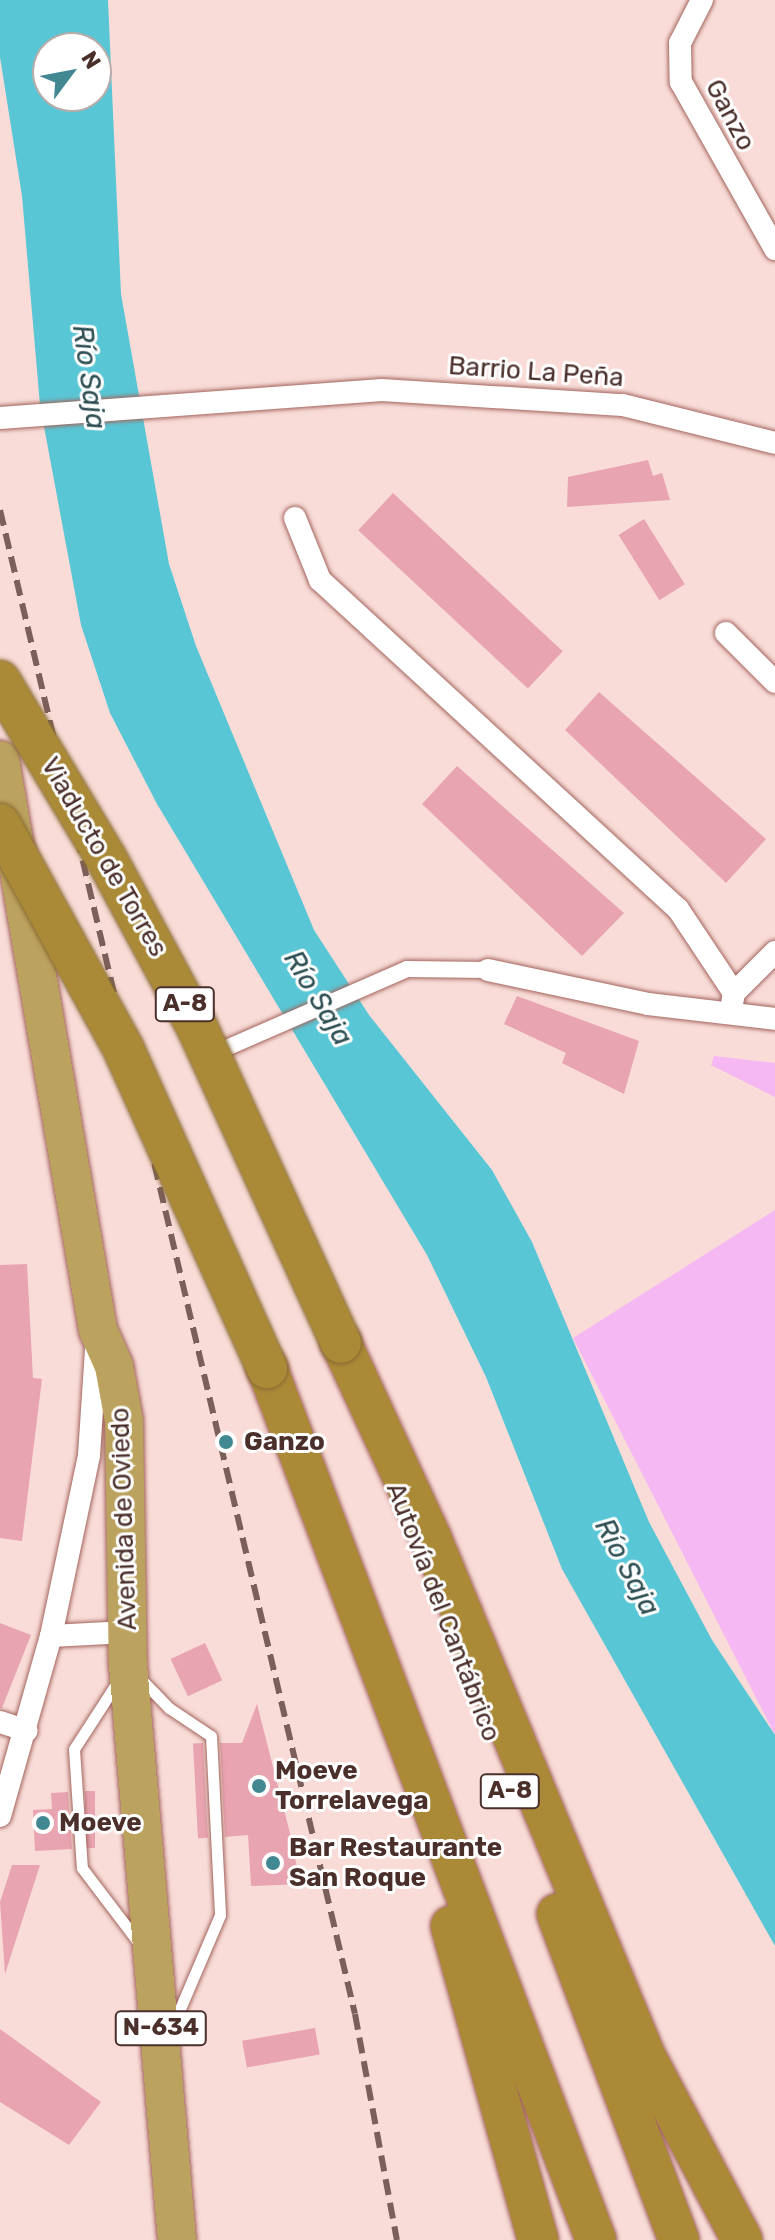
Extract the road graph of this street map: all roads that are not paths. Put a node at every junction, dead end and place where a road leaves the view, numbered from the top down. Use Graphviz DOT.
graph roads {
  1 [pos="702,0"];
  2 [pos="775,249"];
  3 [pos="0,418"];
  4 [pos="775,443"];
  5 [pos="295,518"];
  6 [pos="726,633"];
  7 [pos="0,681"];
  8 [pos="775,682"];
  9 [pos="0,760"];
  10 [pos="0,824"];
  11 [pos="775,952"];
  12 [pos="488,970"];
  13 [pos="732,1003"];
  14 [pos="775,1019"];
  15 [pos="198,1061"];
  16 [pos="98,1330"];
  17 [pos="341,1343"];
  18 [pos="271,1377"];
  19 [pos="51,1636"];
  20 [pos="128,1649"];
  21 [pos="0,1722"];
  22 [pos="27,1731"];
  23 [pos="0,1816"];
  24 [pos="154,1962"];
  25 [pos="163,2050"];
  26 [pos="177,2240"];
  27 [pos="538,2240"];
  28 [pos="596,2240"];
  29 [pos="679,2240"];
  30 [pos="742,2240"];
  1 -- 2 [label="street, Ganzo"];
  3 -- 4 [label="street, Barrio La Peña"];
  5 -- 13 [label="street"];
  6 -- 8 [label="street"];
  7 -- 17 [label="highway, Viaducto de Torres / A-8, bridge"];
  9 -- 16 [label="highway, Avenida de Oviedo / N-634"];
  10 -- 18 [label="highway, A-8, bridge"];
  11 -- 13 [label="street"];
  12 -- 13 [label="street"];
  12 -- 15 [label="street"];
  13 -- 14 [label="street"];
  16 -- 19 [label="street"];
  16 -- 20 [label="highway, Avenida de Oviedo / N-634"];
  17 -- 29 [label="highway, Autovía del Cantábrico / A-8"];
  17 -- 30 [label="highway"];
  18 -- 27 [label="highway"];
  18 -- 28 [label="highway, A-8"];
  19 -- 20 [label="street"];
  19 -- 22 [label="street"];
  20 -- 24 [label="highway, Avenida de Oviedo / N-634"];
  20 -- 24 [label="lane"];
  20 -- 25 [label="lane"];
  21 -- 22 [label="street"];
  22 -- 23 [label="street"];
  24 -- 25 [label="highway, Avenida de Oviedo / N-634"];
  25 -- 26 [label="highway, Avenida de Oviedo / N-634"];
}
